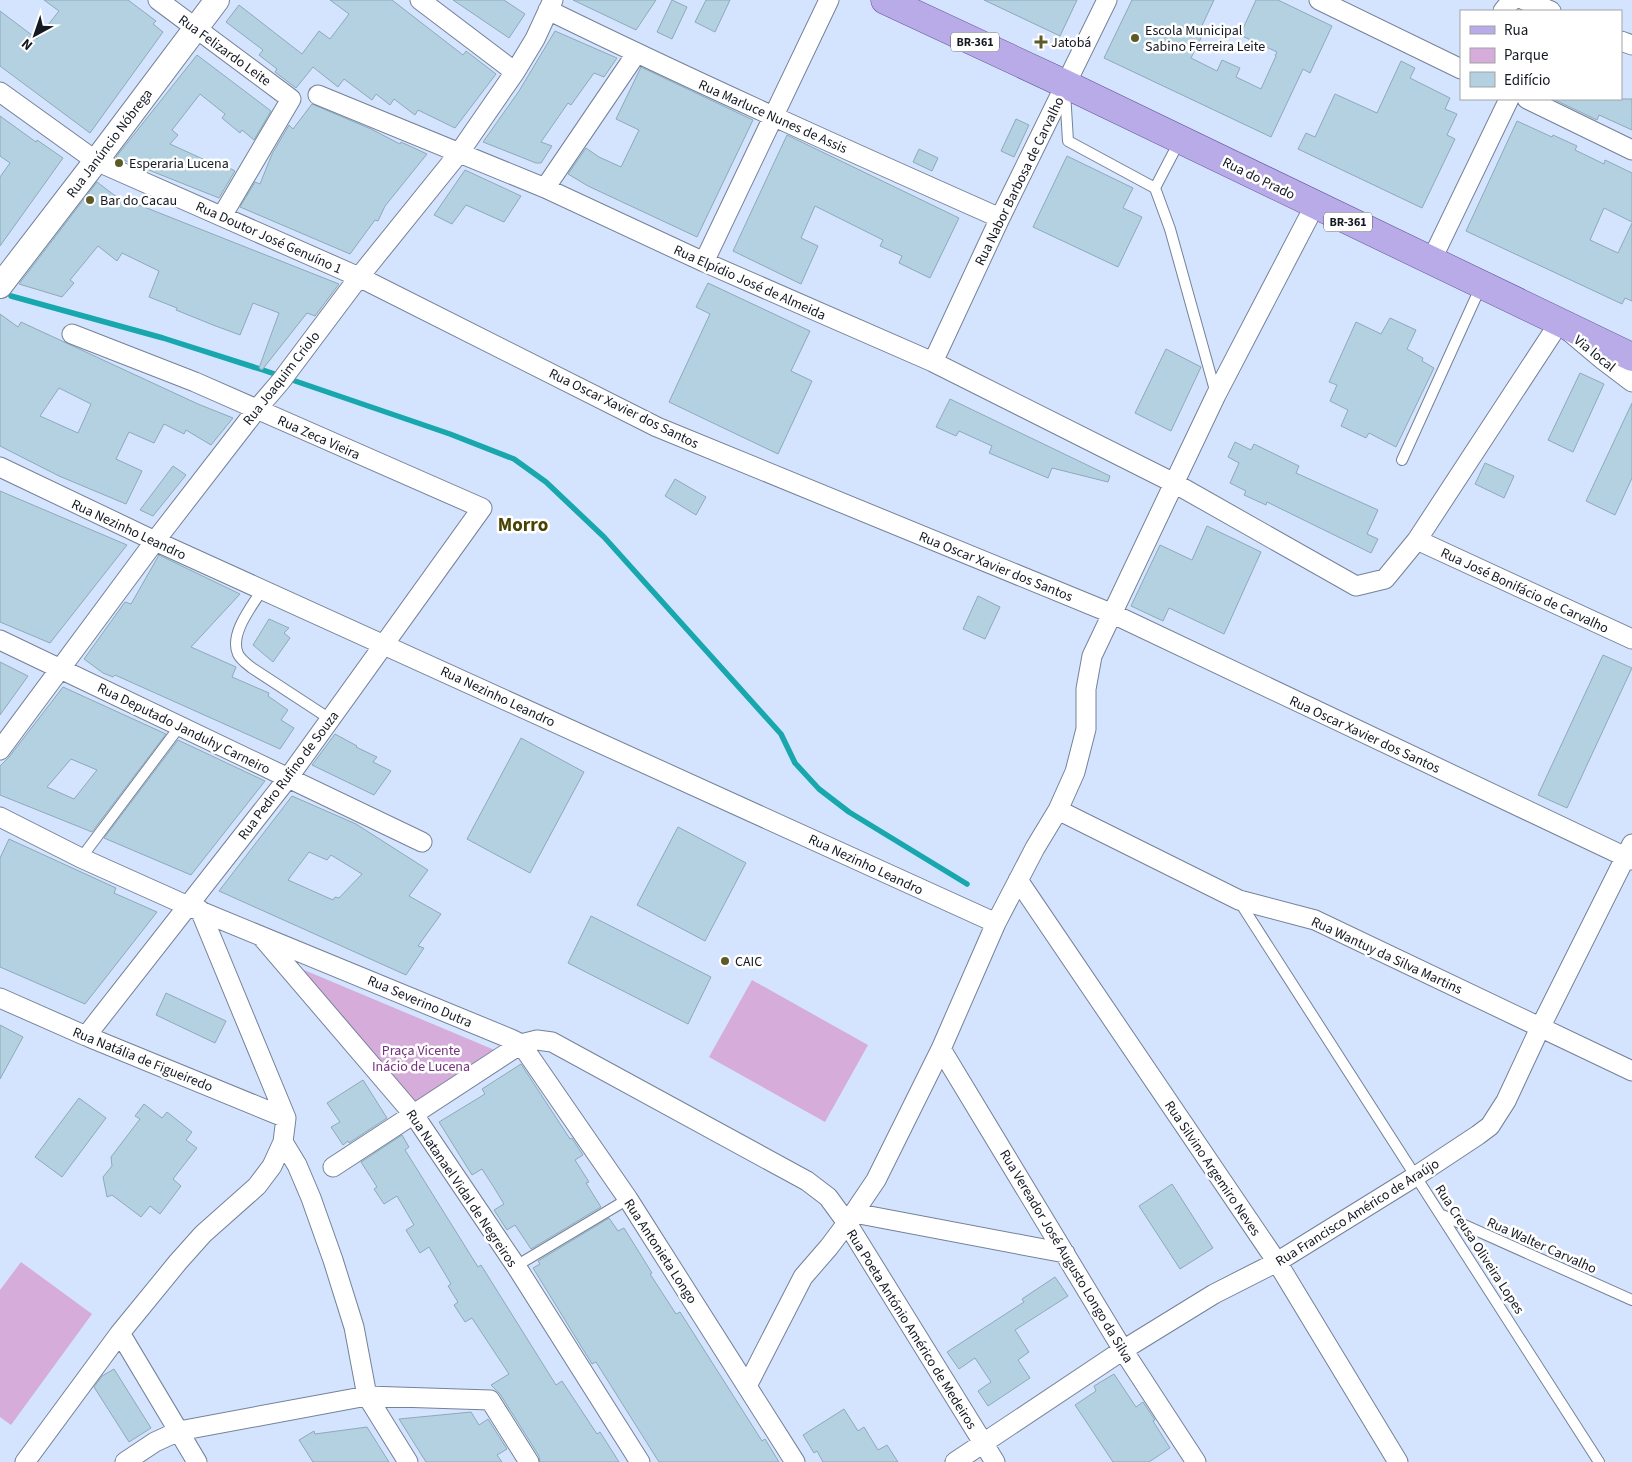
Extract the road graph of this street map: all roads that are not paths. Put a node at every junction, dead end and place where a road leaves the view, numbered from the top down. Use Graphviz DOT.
graph roads {
  1 [pos="158,0"];
  2 [pos="217,0"];
  3 [pos="420,0"];
  4 [pos="829,0"];
  5 [pos="885,0"];
  6 [pos="1107,0"];
  7 [pos="1319,0"];
  8 [pos="1524,0"];
  9 [pos="550,5"];
  10 [pos="1549,10"];
  11 [pos="195,28"];
  12 [pos="636,54"];
  13 [pos="1460,68"];
  14 [pos="515,72"];
  15 [pos="1065,84"];
  16 [pos="0,92"];
  17 [pos="318,95"];
  18 [pos="1509,100"];
  19 [pos="1529,100"];
  20 [pos="773,116"];
  21 [pos="1180,140"];
  22 [pos="1632,150"];
  23 [pos="459,153"];
  24 [pos="96,161"];
  25 [pos="545,188"];
  26 [pos="1155,188"];
  27 [pos="1315,206"];
  28 [pos="222,216"];
  29 [pos="1000,218"];
  30 [pos="704,262"];
  31 [pos="1432,262"];
  32 [pos="359,277"];
  33 [pos="0,285"];
  34 [pos="1482,286"];
  35 [pos="1559,323"];
  36 [pos="72,334"];
  37 [pos="1632,358"];
  38 [pos="933,362"];
  39 [pos="1632,382"];
  40 [pos="1216,396"];
  41 [pos="256,409"];
  42 [pos="1402,460"];
  43 [pos="0,467"];
  44 [pos="1174,483"];
  45 [pos="482,508"];
  46 [pos="1417,540"];
  47 [pos="155,542"];
  48 [pos="262,590"];
  49 [pos="1112,614"];
  50 [pos="1632,639"];
  51 [pos="0,640"];
  52 [pos="384,644"];
  53 [pos="62,668"];
  54 [pos="330,719"];
  55 [pos="180,726"];
  56 [pos="0,750"];
  57 [pos="288,778"];
  58 [pos="1058,810"];
  59 [pos="0,817"];
  60 [pos="422,842"];
  61 [pos="1630,854"];
  62 [pos="82,858"];
  63 [pos="1018,880"];
  64 [pos="1239,900"];
  65 [pos="194,908"];
  66 [pos="996,923"];
  67 [pos="258,934"];
  68 [pos="0,998"];
  69 [pos="1540,1028"];
  70 [pos="86,1036"];
  71 [pos="521,1044"];
  72 [pos="941,1048"];
  73 [pos="1632,1071"];
  74 [pos="414,1115"];
  75 [pos="286,1118"];
  76 [pos="283,1142"];
  77 [pos="333,1167"];
  78 [pos="1416,1176"];
  79 [pos="628,1199"];
  80 [pos="1441,1214"];
  81 [pos="850,1218"];
  82 [pos="1064,1253"];
  83 [pos="1277,1262"];
  84 [pos="516,1266"];
  85 [pos="1632,1300"];
  86 [pos="120,1333"];
  87 [pos="1124,1350"];
  88 [pos="747,1386"];
  89 [pos="367,1396"];
  90 [pos="179,1431"];
  91 [pos="984,1444"];
  92 [pos="25,1462"];
  93 [pos="125,1462"];
  94 [pos="197,1462"];
  95 [pos="408,1462"];
  96 [pos="529,1462"];
  97 [pos="640,1462"];
  98 [pos="795,1462"];
  99 [pos="955,1462"];
  100 [pos="995,1462"];
  101 [pos="1196,1462"];
  102 [pos="1398,1462"];
  103 [pos="1599,1462"];
  1 -- 11 [label="street, Rua Felizardo Leite"];
  2 -- 11 [label="street, Rua Janúncio Nóbrega"];
  3 -- 14 [label="street"];
  4 -- 20 [label="street"];
  5 -- 15 [label="main road, Rua do Prado / BR-361"];
  6 -- 15 [label="street, Rua Nabor Barbosa de Carvalho"];
  7 -- 13 [label="street"];
  8 -- 10 [label="street"];
  9 -- 12 [label="street, Rua Marluce Nunes de Assis"];
  9 -- 14 [label="street, Rua Joaquim Criolo"];
  11 -- 24 [label="street, Rua Janúncio Nóbrega"];
  11 -- 28 [label="street, Rua Felizardo Leite"];
  12 -- 20 [label="street, Rua Marluce Nunes de Assis"];
  12 -- 25 [label="street"];
  14 -- 23 [label="street, Rua Joaquim Criolo"];
  15 -- 21 [label="main road, Rua do Prado / BR-361"];
  15 -- 26 [label="lane"];
  15 -- 29 [label="street, Rua Nabor Barbosa de Carvalho"];
  16 -- 24 [label="street, Rua Doutor José Genuíno 1"];
  17 -- 23 [label="street, Rua Elpídio José de Almeida"];
  18 -- 31 [label="street"];
  19 -- 22 [label="street"];
  20 -- 29 [label="street, Rua Marluce Nunes de Assis"];
  20 -- 30 [label="street"];
  21 -- 26 [label="lane"];
  21 -- 27 [label="main road, Rua do Prado / BR-361"];
  23 -- 25 [label="street, Rua Elpídio José de Almeida"];
  23 -- 32 [label="street, Rua Joaquim Criolo"];
  24 -- 28 [label="street, Rua Doutor José Genuíno 1"];
  24 -- 33 [label="street, Rua Janúncio Nóbrega"];
  25 -- 30 [label="street, Rua Elpídio José de Almeida"];
  26 -- 40 [label="lane"];
  27 -- 31 [label="main road, Rua do Prado / BR-361"];
  27 -- 40 [label="street"];
  28 -- 32 [label="street, Rua Doutor José Genuíno 1"];
  29 -- 38 [label="street, Rua Nabor Barbosa de Carvalho"];
  30 -- 38 [label="street, Rua Elpídio José de Almeida"];
  31 -- 34 [label="main road, Rua do Prado / BR-361"];
  32 -- 41 [label="street, Rua Joaquim Criolo"];
  32 -- 49 [label="street, Rua Oscar Xavier dos Santos"];
  34 -- 35 [label="main road, Rua do Prado / BR-361"];
  34 -- 42 [label="lane"];
  35 -- 37 [label="main road, Rua do Prado / BR-361"];
  35 -- 39 [label="street, Via local"];
  35 -- 46 [label="street, Rua Elpídio José de Almeida"];
  36 -- 41 [label="street, Rua Zeca Vieira"];
  38 -- 44 [label="street, Rua Elpídio José de Almeida"];
  40 -- 44 [label="street"];
  41 -- 45 [label="street, Rua Zeca Vieira"];
  41 -- 47 [label="street, Rua Joaquim Criolo"];
  43 -- 47 [label="street, Rua Nezinho Leandro"];
  44 -- 46 [label="street, Rua Elpídio José de Almeida"];
  44 -- 49 [label="street"];
  45 -- 52 [label="street, Rua Pedro Rufino de Souza"];
  46 -- 50 [label="street, Rua José Bonifácio de Carvalho"];
  47 -- 48 [label="street, Rua Nezinho Leandro"];
  47 -- 53 [label="street, Rua Joaquim Criolo"];
  48 -- 52 [label="street, Rua Nezinho Leandro"];
  48 -- 54 [label="lane"];
  49 -- 58 [label="street"];
  49 -- 61 [label="street, Rua Oscar Xavier dos Santos"];
  51 -- 53 [label="street, Rua Deputado Janduhy Carneiro"];
  52 -- 54 [label="street, Rua Pedro Rufino de Souza"];
  52 -- 66 [label="street, Rua Nezinho Leandro"];
  53 -- 55 [label="street, Rua Deputado Janduhy Carneiro"];
  53 -- 56 [label="street, Rua Joaquim Criolo"];
  54 -- 57 [label="street, Rua Pedro Rufino de Souza"];
  55 -- 57 [label="street, Rua Deputado Janduhy Carneiro"];
  55 -- 62 [label="lane"];
  57 -- 60 [label="street, Rua Deputado Janduhy Carneiro"];
  57 -- 65 [label="street, Rua Pedro Rufino de Souza"];
  58 -- 63 [label="street"];
  58 -- 64 [label="street, Rua Wantuy da Silva Martins"];
  59 -- 62 [label="street, Rua Severino Dutra"];
  61 -- 69 [label="street, Rua Francisco Américo de Araújo"];
  62 -- 65 [label="street, Rua Severino Dutra"];
  63 -- 66 [label="street"];
  63 -- 83 [label="street, Rua Silvino Argemiro Neves"];
  64 -- 69 [label="street, Rua Wantuy da Silva Martins"];
  64 -- 78 [label="lane, Rua Creusa Oliveira Lopes"];
  65 -- 67 [label="street, Rua Severino Dutra"];
  65 -- 70 [label="street, Rua Pedro Rufino de Souza"];
  65 -- 75 [label="street"];
  66 -- 72 [label="street"];
  67 -- 71 [label="street, Rua Severino Dutra"];
  67 -- 74 [label="street, Rua Natanael Vidal de Negreiros"];
  68 -- 70 [label="street, Rua Natália de Figueiredo"];
  69 -- 73 [label="street, Rua Wantuy da Silva Martins"];
  69 -- 78 [label="street, Rua Francisco Américo de Araújo"];
  70 -- 75 [label="street, Rua Natália de Figueiredo"];
  71 -- 74 [label="street"];
  71 -- 79 [label="street, Rua Antonieta Longo"];
  71 -- 81 [label="street, Rua Poeta António Américo de Medeiros"];
  72 -- 81 [label="street"];
  72 -- 82 [label="street, Rua Vereador José Augusto Longo da Silva"];
  74 -- 77 [label="street"];
  74 -- 84 [label="street, Rua Natanael Vidal de Negreiros"];
  75 -- 76 [label="street"];
  76 -- 86 [label="street"];
  76 -- 89 [label="street"];
  78 -- 80 [label="lane, Rua Creusa Oliveira Lopes"];
  78 -- 83 [label="street, Rua Francisco Américo de Araújo"];
  79 -- 84 [label="lane"];
  79 -- 88 [label="street, Rua Antonieta Longo"];
  80 -- 85 [label="lane, Rua Walter Carvalho"];
  80 -- 103 [label="lane, Rua Creusa Oliveira Lopes"];
  81 -- 82 [label="street"];
  81 -- 88 [label="street"];
  81 -- 91 [label="street, Rua Poeta António Américo de Medeiros"];
  82 -- 87 [label="street, Rua Vereador José Augusto Longo da Silva"];
  83 -- 87 [label="street, Rua Francisco Américo de Araújo"];
  83 -- 102 [label="street, Rua Silvino Argemiro Neves"];
  84 -- 97 [label="street, Rua Natanael Vidal de Negreiros"];
  86 -- 90 [label="street"];
  86 -- 92 [label="street"];
  87 -- 91 [label="street, Rua Francisco Américo de Araújo"];
  87 -- 101 [label="street, Rua Vereador José Augusto Longo da Silva"];
  88 -- 98 [label="street, Rua Antonieta Longo"];
  89 -- 90 [label="street"];
  89 -- 95 [label="street"];
  89 -- 96 [label="street"];
  90 -- 93 [label="street"];
  90 -- 94 [label="street"];
  91 -- 99 [label="street, Rua Francisco Américo de Araújo"];
  91 -- 100 [label="street, Rua Poeta António Américo de Medeiros"];
}
